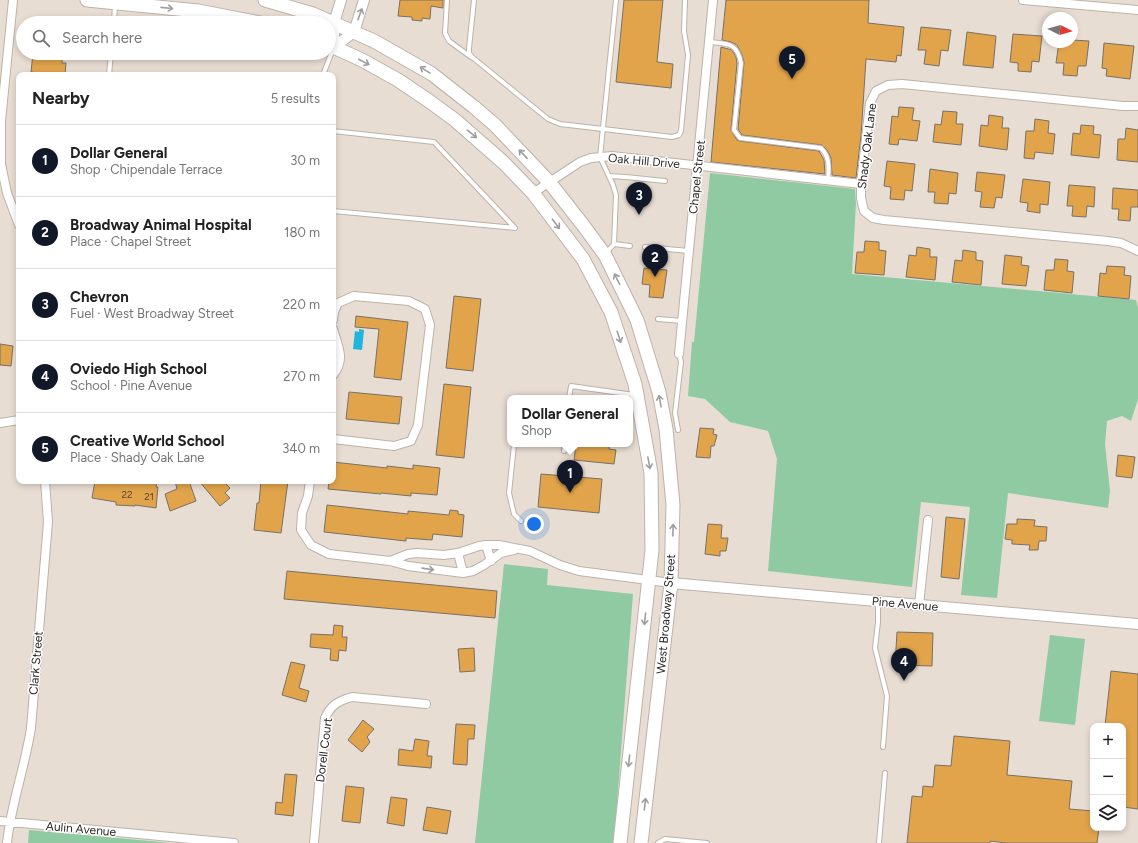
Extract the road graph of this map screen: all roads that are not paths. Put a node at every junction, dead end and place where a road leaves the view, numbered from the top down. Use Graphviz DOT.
graph roads {
  1 [pos="12,0"];
  2 [pos="86,0"];
  3 [pos="265,0"];
  4 [pos="340,0"];
  5 [pos="364,0"];
  6 [pos="447,0"];
  7 [pos="474,0"];
  8 [pos="616,0"];
  9 [pos="685,0"];
  10 [pos="713,0"];
  11 [pos="1022,0"];
  12 [pos="116,3"];
  13 [pos="1138,10"];
  14 [pos="115,16"];
  15 [pos="228,16"];
  16 [pos="318,16"];
  17 [pos="336,16"];
  18 [pos="336,24"];
  19 [pos="354,32"];
  20 [pos="709,42"];
  21 [pos="336,43"];
  22 [pos="336,48"];
  23 [pos="472,57"];
  24 [pos="110,60"];
  25 [pos="327,60"];
  26 [pos="109,72"];
  27 [pos="324,72"];
  28 [pos="1138,106"];
  29 [pos="0,120"];
  30 [pos="603,130"];
  31 [pos="336,131"];
  32 [pos="600,157"];
  33 [pos="698,166"];
  34 [pos="609,176"];
  35 [pos="828,180"];
  36 [pos="665,182"];
  37 [pos="550,183"];
  38 [pos="861,184"];
  39 [pos="533,193"];
  40 [pos="336,211"];
  41 [pos="16,218"];
  42 [pos="614,244"];
  43 [pos="630,246"];
  44 [pos="645,247"];
  45 [pos="1138,251"];
  46 [pos="689,252"];
  47 [pos="605,255"];
  48 [pos="336,308"];
  49 [pos="658,319"];
  50 [pos="682,321"];
  51 [pos="336,339"];
  52 [pos="679,354"];
  53 [pos="336,369"];
  54 [pos="570,395"];
  55 [pos="637,395"];
  56 [pos="16,420"];
  57 [pos="0,423"];
  58 [pos="678,430"];
  59 [pos="336,439"];
  60 [pos="514,447"];
  61 [pos="565,447"];
  62 [pos="564,451"];
  63 [pos="45,484"];
  64 [pos="310,484"];
  65 [pos="928,520"];
  66 [pos="521,521"];
  67 [pos="486,545"];
  68 [pos="516,549"];
  69 [pos="458,553"];
  70 [pos="390,561"];
  71 [pos="491,561"];
  72 [pos="463,573"];
  73 [pos="649,580"];
  74 [pos="671,583"];
  75 [pos="878,601"];
  76 [pos="919,605"];
  77 [pos="1138,624"];
  78 [pos="426,704"];
  79 [pos="883,747"];
  80 [pos="885,773"];
  81 [pos="625,799"];
  82 [pos="0,821"];
  83 [pos="9,822"];
  84 [pos="7,843"];
  85 [pos="234,843"];
  86 [pos="314,843"];
  87 [pos="620,843"];
  88 [pos="640,843"];
  89 [pos="658,843"];
  90 [pos="707,843"];
  91 [pos="879,843"];
  1 -- 29 [label="street"];
  2 -- 12 [label="main road"];
  3 -- 16 [label="main road, West Broadway Street"];
  4 -- 17 [label="street"];
  19 -- 5 [label="street, one-way"];
  6 -- 23 [label="lane"];
  7 -- 23 [label="lane"];
  8 -- 30 [label="lane"];
  9 -- 30 [label="lane"];
  10 -- 20 [label="street, Chapel Street"];
  11 -- 13 [label="street"];
  12 -- 14 [label="lane"];
  12 -- 15 [label="main road, one-way"];
  18 -- 19 [label="main road, West Broadway Street"];
  19 -- 21 [label="street"];
  37 -- 19 [label="main road, West Broadway Street, one-way"];
  20 -- 33 [label="street, Chapel Street"];
  20 -- 35 [label="lane"];
  22 -- 39 [label="main road, West Broadway Street, one-way"];
  23 -- 30 [label="lane"];
  24 -- 26 [label="lane"];
  25 -- 27 [label="lane"];
  28 -- 38 [label="street, Shady Oak Lane"];
  29 -- 41 [label="street"];
  30 -- 32 [label="lane"];
  31 -- 40 [label="lane"];
  32 -- 33 [label="street, Oak Hill Drive"];
  32 -- 34 [label="lane"];
  32 -- 37 [label="street, Oak Hill Drive"];
  33 -- 35 [label="street, Oak Hill Drive"];
  33 -- 46 [label="street, Chapel Street"];
  34 -- 36 [label="lane"];
  34 -- 42 [label="lane"];
  35 -- 38 [label="street, Oak Hill Drive"];
  37 -- 39 [label="street, Oak Hill Drive"];
  37 -- 47 [label="main road, West Broadway Street"];
  38 -- 45 [label="street, Shady Oak Lane"];
  39 -- 55 [label="main road, West Broadway Street, one-way"];
  42 -- 43 [label="lane"];
  42 -- 47 [label="lane"];
  44 -- 46 [label="lane"];
  46 -- 50 [label="street, Chapel Street"];
  74 -- 47 [label="main road, West Broadway Street, one-way"];
  48 -- 59 [label="street"];
  49 -- 50 [label="lane"];
  50 -- 52 [label="street, Chapel Street"];
  51 -- 53 [label="street"];
  52 -- 58 [label="lane"];
  54 -- 55 [label="lane"];
  55 -- 73 [label="main road, West Broadway Street, one-way"];
  56 -- 57 [label="street"];
  60 -- 66 [label="lane"];
  61 -- 62 [label="lane"];
  63 -- 83 [label="street, Clark Street"];
  64 -- 70 [label="street"];
  65 -- 76 [label="street"];
  67 -- 68 [label="street"];
  67 -- 69 [label="street"];
  67 -- 71 [label="street"];
  68 -- 71 [label="street"];
  68 -- 73 [label="street"];
  69 -- 70 [label="street"];
  69 -- 72 [label="street"];
  70 -- 72 [label="street, one-way"];
  71 -- 72 [label="street"];
  73 -- 74 [label="street"];
  73 -- 81 [label="main road, West Broadway Street, one-way"];
  74 -- 75 [label="street, Pine Avenue"];
  88 -- 74 [label="main road, West Broadway Street, one-way"];
  75 -- 76 [label="street, Pine Avenue"];
  75 -- 79 [label="lane"];
  76 -- 77 [label="street, Pine Avenue"];
  78 -- 86 [label="street, Dorell Court"];
  80 -- 91 [label="lane"];
  81 -- 87 [label="main road, West Broadway Street"];
  81 -- 88 [label="main road"];
  82 -- 83 [label="street, Aulin Avenue"];
  83 -- 84 [label="street, Clark Street"];
  83 -- 85 [label="street, Aulin Avenue"];
  89 -- 90 [label="lane"];
}
